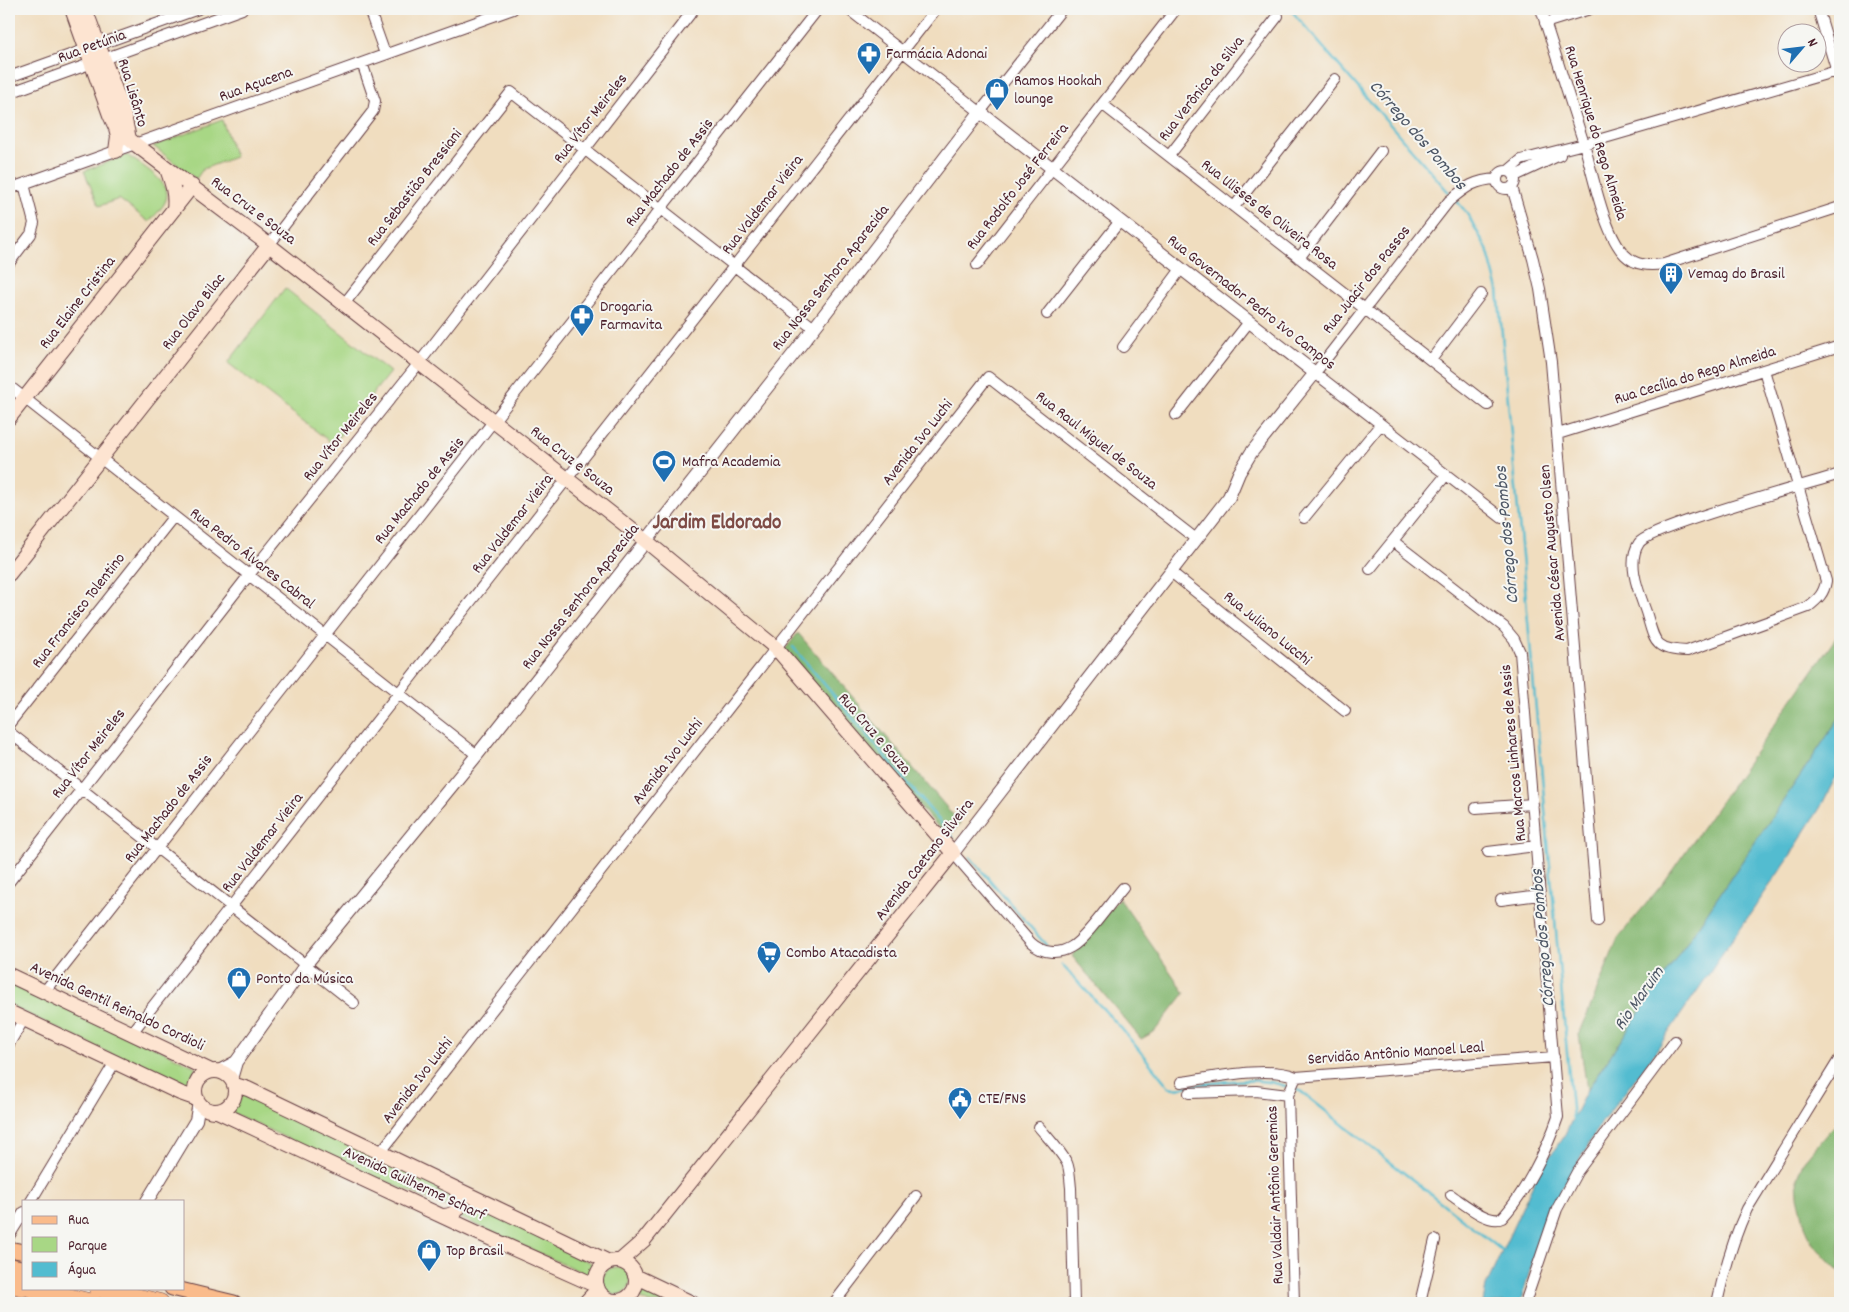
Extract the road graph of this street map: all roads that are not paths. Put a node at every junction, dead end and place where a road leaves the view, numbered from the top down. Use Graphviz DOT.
graph roads {
  1 [pos="72,9"];
  2 [pos="85,9"];
  3 [pos="197,9"];
  4 [pos="242,9"];
  5 [pos="369,9"];
  6 [pos="513,9"];
  7 [pos="694,9"];
  8 [pos="818,9"];
  9 [pos="848,9"];
  10 [pos="936,9"];
  11 [pos="1062,9"];
  12 [pos="1176,9"];
  13 [pos="1541,9"];
  14 [pos="1590,9"];
  15 [pos="1818,9"];
  16 [pos="1278,16"];
  17 [pos="1545,23"];
  18 [pos="154,24"];
  19 [pos="159,38"];
  20 [pos="92,47"];
  21 [pos="902,51"];
  22 [pos="385,54"];
  23 [pos="97,61"];
  24 [pos="362,63"];
  25 [pos="1839,70"];
  26 [pos="9,77"];
  27 [pos="1335,78"];
  28 [pos="1840,82"];
  29 [pos="9,93"];
  30 [pos="1102,104"];
  31 [pos="980,112"];
  32 [pos="116,128"];
  33 [pos="132,141"];
  34 [pos="1584,144"];
  35 [pos="586,150"];
  36 [pos="116,151"];
  37 [pos="1381,151"];
  38 [pos="1169,156"];
  39 [pos="167,168"];
  40 [pos="1052,168"];
  41 [pos="1511,174"];
  42 [pos="1497,178"];
  43 [pos="24,184"];
  44 [pos="192,186"];
  45 [pos="1512,188"];
  46 [pos="9,189"];
  47 [pos="1234,207"];
  48 [pos="1840,207"];
  49 [pos="174,209"];
  50 [pos="661,209"];
  51 [pos="1120,221"];
  52 [pos="269,245"];
  53 [pos="1299,258"];
  54 [pos="9,263"];
  55 [pos="976,264"];
  56 [pos="734,266"];
  57 [pos="1181,269"];
  58 [pos="1481,294"];
  59 [pos="344,304"];
  60 [pos="1365,309"];
  61 [pos="1047,314"];
  62 [pos="1249,322"];
  63 [pos="814,328"];
  64 [pos="1840,346"];
  65 [pos="1123,347"];
  66 [pos="1431,360"];
  67 [pos="419,363"];
  68 [pos="1764,370"];
  69 [pos="1315,373"];
  70 [pos="9,386"];
  71 [pos="979,390"];
  72 [pos="24,398"];
  73 [pos="1488,406"];
  74 [pos="1176,415"];
  75 [pos="9,418"];
  76 [pos="494,422"];
  77 [pos="1381,424"];
  78 [pos="1558,434"];
  79 [pos="101,459"];
  80 [pos="1840,474"];
  81 [pos="1446,475"];
  82 [pos="567,479"];
  83 [pos="1799,486"];
  84 [pos="1229,497"];
  85 [pos="174,516"];
  86 [pos="1304,518"];
  87 [pos="1502,518"];
  88 [pos="1196,539"];
  89 [pos="646,540"];
  90 [pos="1393,540"];
  91 [pos="1370,569"];
  92 [pos="1171,572"];
  93 [pos="9,574"];
  94 [pos="249,575"];
  95 [pos="325,635"];
  96 [pos="776,648"];
  97 [pos="400,694"];
  98 [pos="1345,710"];
  99 [pos="9,724"];
  100 [pos="9,732"];
  101 [pos="477,755"];
  102 [pos="81,789"];
  103 [pos="1533,804"];
  104 [pos="1476,808"];
  105 [pos="1536,846"];
  106 [pos="157,848"];
  107 [pos="1488,852"];
  108 [pos="953,853"];
  109 [pos="9,882"];
  110 [pos="1122,888"];
  111 [pos="1540,895"];
  112 [pos="1501,900"];
  113 [pos="232,906"];
  114 [pos="1598,921"];
  115 [pos="306,964"];
  116 [pos="9,975"];
  117 [pos="44,992"];
  118 [pos="354,1003"];
  119 [pos="9,1012"];
  120 [pos="24,1019"];
  121 [pos="131,1034"];
  122 [pos="1675,1041"];
  123 [pos="9,1044"];
  124 [pos="1554,1057"];
  125 [pos="1840,1058"];
  126 [pos="115,1062"];
  127 [pos="236,1062"];
  128 [pos="215,1071"];
  129 [pos="1295,1078"];
  130 [pos="233,1082"];
  131 [pos="1181,1082"];
  132 [pos="1189,1093"];
  133 [pos="1288,1094"];
  134 [pos="198,1101"];
  135 [pos="215,1111"];
  136 [pos="196,1120"];
  137 [pos="1038,1127"];
  138 [pos="380,1153"];
  139 [pos="454,1188"];
  140 [pos="1451,1195"];
  141 [pos="916,1196"];
  142 [pos="32,1200"];
  143 [pos="148,1200"];
  144 [pos="22,1215"];
  145 [pos="443,1216"];
  146 [pos="9,1236"];
  147 [pos="644,1240"];
  148 [pos="1435,1240"];
  149 [pos="9,1249"];
  150 [pos="22,1252"];
  151 [pos="614,1262"];
  152 [pos="9,1267"];
  153 [pos="22,1270"];
  154 [pos="634,1273"];
  155 [pos="9,1283"];
  156 [pos="22,1286"];
  157 [pos="39,1290"];
  158 [pos="106,1290"];
  159 [pos="180,1290"];
  160 [pos="607,1297"];
  161 [pos="92,1303"];
  162 [pos="160,1303"];
  163 [pos="234,1303"];
  164 [pos="586,1303"];
  165 [pos="692,1303"];
  166 [pos="834,1303"];
  167 [pos="1074,1303"];
  168 [pos="1294,1303"];
  169 [pos="1420,1303"];
  170 [pos="1525,1303"];
  171 [pos="1717,1303"];
  1 -- 20 [label="main road, Rua Lisânto"];
  2 -- 20 [label="main road, Rua Lisânto"];
  3 -- 18 [label="street, Rua Petúnia"];
  4 -- 19 [label="street, Rua Petúnia"];
  5 -- 22 [label="street"];
  6 -- 22 [label="street, Rua Açucena"];
  7 -- 35 [label="street, Rua Vítor Meireles"];
  8 -- 50 [label="street, Rua Machado de Assis"];
  9 -- 21 [label="street"];
  10 -- 21 [label="street, Rua Valdemar Vieira"];
  11 -- 31 [label="street, Rua Nossa Senhora Aparecida"];
  12 -- 30 [label="street, Rua Rodolfo José Ferreira"];
  13 -- 17 [label="street, Rua Henrique do Rego Almeida"];
  14 -- 17 [label="street"];
  15 -- 25 [label="street"];
  16 -- 38 [label="street, Rua Verônica da Silva"];
  17 -- 34 [label="street, Rua Henrique do Rego Almeida"];
  18 -- 19 [label="street"];
  18 -- 20 [label="street, Rua Petúnia"];
  19 -- 23 [label="street, Rua Petúnia"];
  20 -- 23 [label="main road, Rua Lisânto"];
  20 -- 26 [label="street, Rua Petúnia"];
  21 -- 31 [label="street"];
  21 -- 56 [label="street, Rua Valdemar Vieira"];
  22 -- 24 [label="street, Rua Açucena"];
  23 -- 29 [label="street, Rua Petúnia"];
  23 -- 32 [label="main road, Rua Lisânto"];
  23 -- 33 [label="main road, Rua Lisânto"];
  24 -- 33 [label="street, Rua Açucena"];
  24 -- 52 [label="street, Rua Olavo Bilac"];
  25 -- 28 [label="street"];
  25 -- 34 [label="street"];
  27 -- 47 [label="street"];
  30 -- 38 [label="street, Rua Ulisses de Oliveira Rosa"];
  30 -- 40 [label="street, Rua Rodolfo José Ferreira"];
  31 -- 40 [label="street, Rua Governador Pedro Ivo Campos"];
  31 -- 63 [label="street, Rua Nossa Senhora Aparecida"];
  32 -- 33 [label="main road, Rua Lisânto"];
  32 -- 36 [label="main road"];
  33 -- 36 [label="street, Rua Açucena"];
  33 -- 39 [label="main road, Rua Cruz e Souza"];
  34 -- 41 [label="street"];
  34 -- 48 [label="street, Rua Henrique do Rego Almeida"];
  35 -- 50 [label="street"];
  35 -- 59 [label="street, Rua Sebastião Bressiani"];
  35 -- 67 [label="street, Rua Vítor Meireles"];
  36 -- 43 [label="street, Rua Açucena"];
  37 -- 53 [label="street"];
  38 -- 47 [label="street, Rua Ulisses de Oliveira Rosa"];
  39 -- 44 [label="main road, Rua Cruz e Souza"];
  39 -- 49 [label="main road"];
  40 -- 51 [label="street, Rua Governador Pedro Ivo Campos"];
  40 -- 55 [label="street, Rua Rodolfo José Ferreira"];
  41 -- 42 [label="street"];
  41 -- 45 [label="street"];
  42 -- 45 [label="street"];
  42 -- 60 [label="street, Rua Juacir dos Passos"];
  43 -- 46 [label="street, Rua Açucena"];
  43 -- 54 [label="street"];
  44 -- 49 [label="main road, Rua Elaine Cristina"];
  44 -- 52 [label="main road, Rua Cruz e Souza"];
  45 -- 78 [label="street, Avenida César Augusto Olsen"];
  47 -- 53 [label="street, Rua Ulisses de Oliveira Rosa"];
  49 -- 72 [label="main road, Rua Elaine Cristina"];
  50 -- 56 [label="street"];
  50 -- 76 [label="street, Rua Machado de Assis"];
  51 -- 57 [label="street, Rua Governador Pedro Ivo Campos"];
  51 -- 61 [label="street"];
  52 -- 59 [label="main road, Rua Cruz e Souza"];
  52 -- 79 [label="main road, Rua Olavo Bilac"];
  53 -- 60 [label="street, Rua Ulisses de Oliveira Rosa"];
  56 -- 63 [label="street"];
  56 -- 82 [label="street, Rua Valdemar Vieira"];
  57 -- 62 [label="street, Rua Governador Pedro Ivo Campos"];
  57 -- 65 [label="street"];
  58 -- 66 [label="street"];
  59 -- 67 [label="main road, Rua Cruz e Souza"];
  60 -- 66 [label="street, Rua Ulisses de Oliveira Rosa"];
  60 -- 69 [label="street, Rua Juacir dos Passos"];
  62 -- 69 [label="street, Rua Governador Pedro Ivo Campos"];
  62 -- 74 [label="street"];
  63 -- 89 [label="street, Rua Nossa Senhora Aparecida"];
  64 -- 68 [label="street, Rua Cecília do Rego Almeida"];
  66 -- 73 [label="street, Rua Ulisses de Oliveira Rosa"];
  67 -- 76 [label="main road, Rua Cruz e Souza"];
  67 -- 94 [label="street, Rua Vítor Meireles"];
  68 -- 78 [label="street, Rua Cecília do Rego Almeida"];
  68 -- 83 [label="street"];
  69 -- 77 [label="street, Rua Governador Pedro Ivo Campos"];
  69 -- 84 [label="street, Rua Juacir dos Passos"];
  70 -- 72 [label="street, Rua Pedro Álvares Cabral"];
  71 -- 88 [label="street, Rua Raul Miguel de Souza"];
  71 -- 96 [label="street, Avenida Ivo Luchi"];
  72 -- 75 [label="main road, Rua Elaine Cristina"];
  72 -- 79 [label="street, Rua Pedro Álvares Cabral"];
  76 -- 82 [label="main road, Rua Cruz e Souza"];
  76 -- 95 [label="street, Rua Machado de Assis"];
  77 -- 81 [label="street, Rua Governador Pedro Ivo Campos"];
  77 -- 86 [label="street"];
  78 -- 114 [label="street, Avenida César Augusto Olsen"];
  79 -- 85 [label="street, Rua Pedro Álvares Cabral"];
  79 -- 93 [label="main road, Rua Olavo Bilac"];
  80 -- 83 [label="street"];
  81 -- 87 [label="street, Rua Governador Pedro Ivo Campos"];
  81 -- 90 [label="street"];
  82 -- 89 [label="main road, Rua Cruz e Souza"];
  82 -- 97 [label="street, Rua Valdemar Vieira"];
  83 -- 83 [label="street"];
  84 -- 88 [label="street, Avenida Caetano Silveira"];
  85 -- 94 [label="street, Rua Pedro Álvares Cabral"];
  85 -- 99 [label="street, Rua Francisco Tolentino"];
  88 -- 92 [label="street, Avenida Caetano Silveira"];
  89 -- 96 [label="main road, Rua Cruz e Souza"];
  89 -- 101 [label="street, Rua Nossa Senhora Aparecida"];
  90 -- 91 [label="street"];
  90 -- 103 [label="street, Rua Marcos Linhares de Assis"];
  92 -- 98 [label="street, Rua Juliano Lucchi"];
  92 -- 108 [label="street, Avenida Caetano Silveira"];
  94 -- 95 [label="street, Rua Pedro Álvares Cabral"];
  94 -- 102 [label="street, Rua Vítor Meireles"];
  95 -- 97 [label="street, Rua Pedro Álvares Cabral"];
  95 -- 106 [label="street, Rua Machado de Assis"];
  96 -- 108 [label="main road, Rua Cruz e Souza"];
  96 -- 138 [label="street, Avenida Ivo Luchi"];
  97 -- 101 [label="street, Rua Pedro Álvares Cabral"];
  97 -- 113 [label="street, Rua Valdemar Vieira"];
  100 -- 102 [label="street"];
  101 -- 115 [label="street, Rua Nossa Senhora Aparecida"];
  102 -- 106 [label="street"];
  102 -- 109 [label="street, Rua Vítor Meireles"];
  103 -- 104 [label="street"];
  103 -- 105 [label="street, Rua Marcos Linhares de Assis"];
  105 -- 107 [label="street"];
  105 -- 111 [label="street, Rua Marcos Linhares de Assis"];
  106 -- 113 [label="street"];
  106 -- 117 [label="street, Rua Machado de Assis"];
  108 -- 110 [label="street"];
  108 -- 147 [label="main road, Avenida Caetano Silveira"];
  111 -- 112 [label="street"];
  111 -- 124 [label="street, Rua Marcos Linhares de Assis"];
  113 -- 115 [label="street"];
  113 -- 121 [label="street, Rua Valdemar Vieira"];
  115 -- 118 [label="street"];
  115 -- 127 [label="street, Rua Nossa Senhora Aparecida"];
  116 -- 117 [label="main road, Avenida Gentil Reinaldo Cordioli"];
  117 -- 121 [label="main road, Avenida Gentil Reinaldo Cordioli"];
  119 -- 120 [label="main road"];
  120 -- 123 [label="street"];
  120 -- 126 [label="main road"];
  121 -- 128 [label="main road, Avenida Gentil Reinaldo Cordioli"];
  122 -- 170 [label="street"];
  124 -- 129 [label="street, Servidão Antônio Manoel Leal"];
  124 -- 140 [label="street, Rua Marcos Linhares de Assis"];
  125 -- 171 [label="street"];
  126 -- 134 [label="main road"];
  126 -- 142 [label="street"];
  127 -- 128 [label="street, Rua Nossa Senhora Aparecida"];
  127 -- 130 [label="street, Rua Nossa Senhora Aparecida"];
  128 -- 130 [label="main road"];
  128 -- 134 [label="main road"];
  129 -- 131 [label="street, Servidão Antônio Manoel Leal"];
  129 -- 133 [label="street"];
  130 -- 135 [label="main road"];
  130 -- 138 [label="main road, Avenida Guilherme Scharf"];
  132 -- 133 [label="street, Rua Valdair Antônio Geremias"];
  133 -- 168 [label="street, Rua Valdair Antônio Geremias"];
  134 -- 135 [label="main road"];
  134 -- 136 [label="street"];
  135 -- 136 [label="street"];
  135 -- 145 [label="main road, Avenida Guilherme Scharf"];
  136 -- 143 [label="street"];
  137 -- 167 [label="street"];
  138 -- 139 [label="main road, Avenida Guilherme Scharf"];
  139 -- 145 [label="main road"];
  139 -- 151 [label="main road, Avenida Guilherme Scharf"];
  141 -- 166 [label="street"];
  144 -- 146 [label="street"];
  145 -- 160 [label="main road, Avenida Guilherme Scharf"];
  147 -- 151 [label="main road, Avenida Caetano Silveira"];
  147 -- 154 [label="main road, Avenida Caetano Silveira"];
  148 -- 169 [label="street"];
  149 -- 150 [label="main road"];
  151 -- 154 [label="main road"];
  151 -- 160 [label="main road"];
  152 -- 153 [label="highway"];
  154 -- 160 [label="main road"];
  154 -- 165 [label="main road"];
  155 -- 156 [label="highway"];
  157 -- 161 [label="highway"];
  158 -- 162 [label="highway"];
  159 -- 163 [label="main road"];
  160 -- 164 [label="main road"];
}
